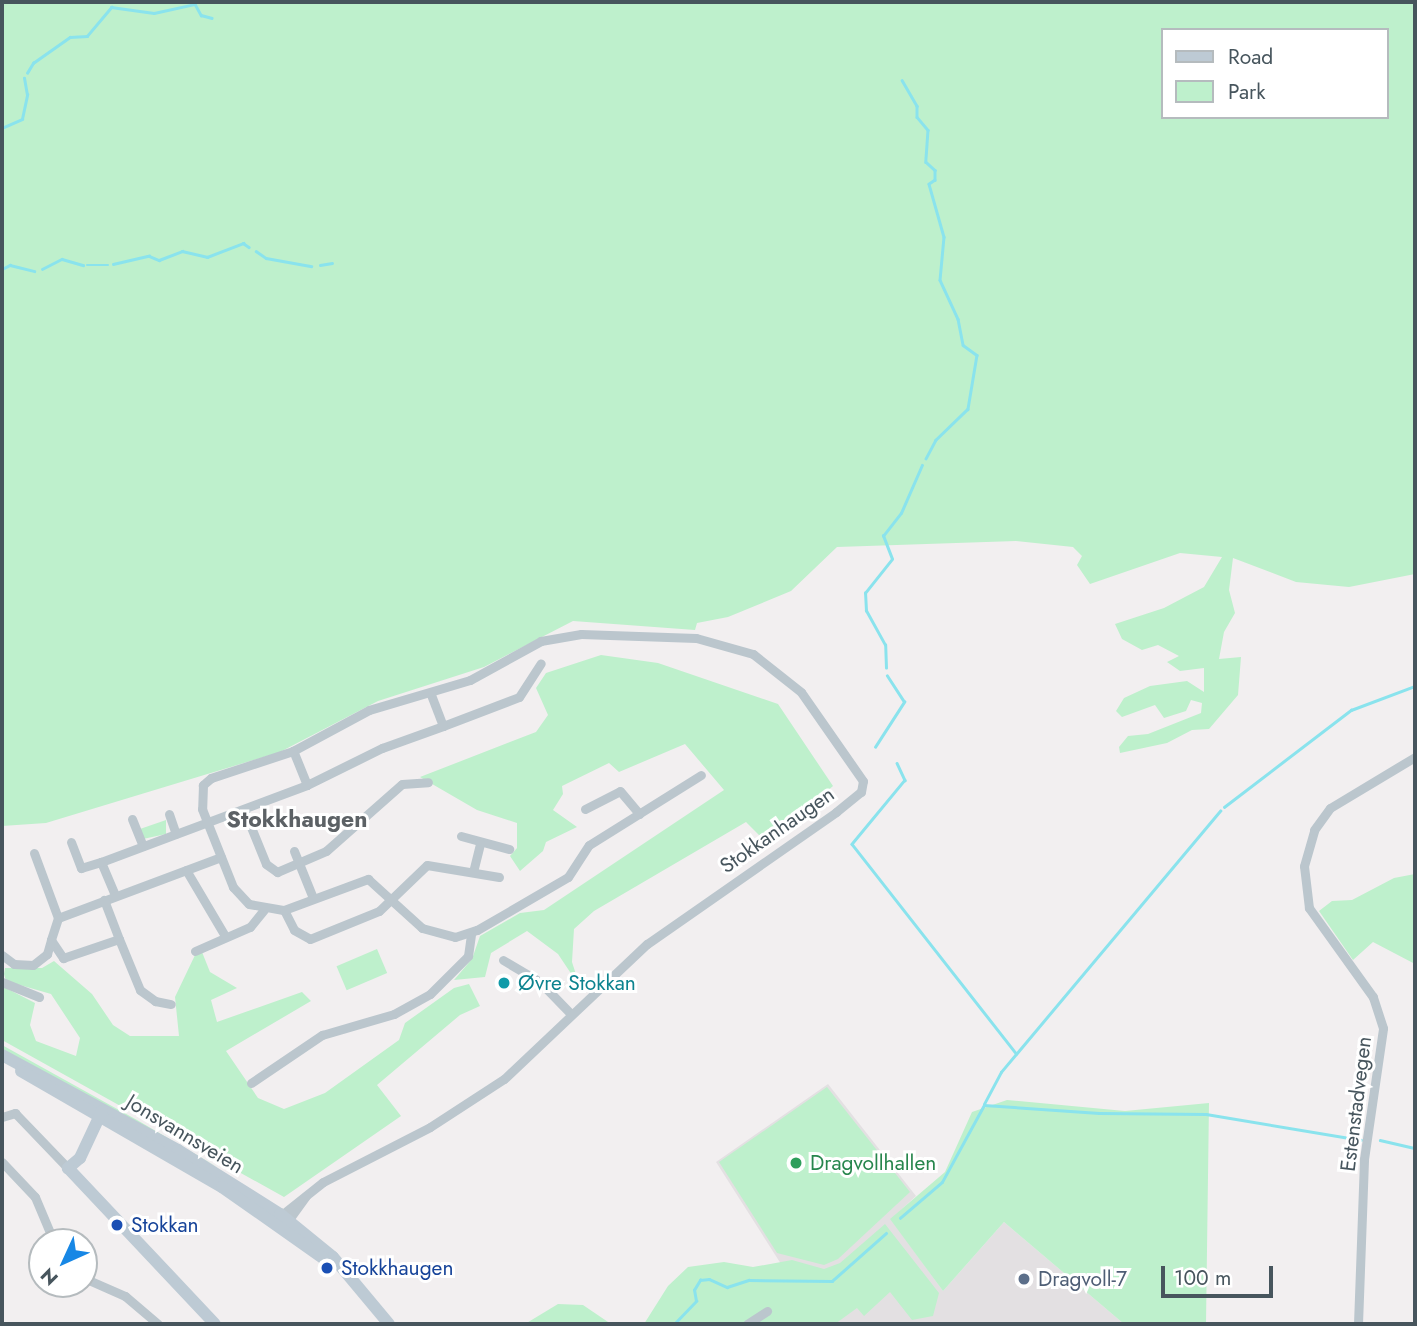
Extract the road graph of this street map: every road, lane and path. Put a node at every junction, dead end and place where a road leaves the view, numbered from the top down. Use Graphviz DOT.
graph roads {
  1 [pos="541,663"];
  2 [pos="430,692"];
  3 [pos="443,726"];
  4 [pos="293,751"];
  5 [pos="1415,757"];
  6 [pos="701,775"];
  7 [pos="428,782"];
  8 [pos="307,785"];
  9 [pos="585,809"];
  10 [pos="244,810"];
  11 [pos="169,814"];
  12 [pos="639,814"];
  13 [pos="132,819"];
  14 [pos="208,824"];
  15 [pos="176,834"];
  16 [pos="461,836"];
  17 [pos="71,842"];
  18 [pos="480,844"];
  19 [pos="143,846"];
  20 [pos="509,849"];
  21 [pos="294,851"];
  22 [pos="34,853"];
  23 [pos="221,857"];
  24 [pos="101,862"];
  25 [pos="300,865"];
  26 [pos="186,870"];
  27 [pos="473,872"];
  28 [pos="499,877"];
  29 [pos="115,895"];
  30 [pos="390,897"];
  31 [pos="313,898"];
  32 [pos="104,900"];
  33 [pos="264,910"];
  34 [pos="284,910"];
  35 [pos="58,918"];
  36 [pos="471,933"];
  37 [pos="225,936"];
  38 [pos="119,939"];
  39 [pos="51,940"];
  40 [pos="195,951"];
  41 [pos="2,957"];
  42 [pos="503,960"];
  43 [pos="2,982"];
  44 [pos="39,997"];
  45 [pos="171,1004"];
  46 [pos="571,1014"];
  47 [pos="2,1055"];
  48 [pos="251,1083"];
  49 [pos="100,1113"];
  50 [pos="2,1117"];
  51 [pos="121,1129"];
  52 [pos="86,1144"];
  53 [pos="2,1162"];
  54 [pos="71,1165"];
  55 [pos="283,1220"];
  56 [pos="48,1228"];
  57 [pos="98,1284"];
  58 [pos="767,1311"];
  59 [pos="158,1324"];
  60 [pos="215,1324"];
  61 [pos="389,1324"];
  62 [pos="747,1324"];
  63 [pos="1358,1324"];
  1 -- 3 [label="street"];
  2 -- 3 [label="street"];
  2 -- 4 [label="street, Stokkanhaugen"];
  2 -- 46 [label="street, Stokkanhaugen"];
  3 -- 8 [label="street"];
  4 -- 8 [label="street"];
  4 -- 14 [label="street, Stokkanhaugen"];
  5 -- 63 [label="street, Estenstadvegen"];
  6 -- 12 [label="street"];
  7 -- 25 [label="street"];
  8 -- 10 [label="street"];
  9 -- 12 [label="street"];
  10 -- 14 [label="street"];
  10 -- 25 [label="street"];
  11 -- 15 [label="street"];
  12 -- 36 [label="street"];
  13 -- 19 [label="street"];
  14 -- 15 [label="street"];
  14 -- 23 [label="street, Stokkanhaugen"];
  15 -- 19 [label="street"];
  16 -- 18 [label="street"];
  17 -- 24 [label="street"];
  18 -- 20 [label="street"];
  18 -- 27 [label="street"];
  19 -- 24 [label="street"];
  21 -- 25 [label="street"];
  22 -- 35 [label="street"];
  23 -- 26 [label="street"];
  23 -- 33 [label="street, Stokkanhaugen"];
  24 -- 29 [label="street"];
  25 -- 31 [label="street"];
  26 -- 29 [label="street"];
  26 -- 37 [label="street"];
  27 -- 28 [label="street"];
  27 -- 30 [label="street"];
  29 -- 32 [label="street"];
  30 -- 31 [label="street"];
  30 -- 34 [label="street"];
  30 -- 36 [label="street"];
  31 -- 34 [label="street"];
  32 -- 35 [label="street"];
  32 -- 38 [label="street"];
  33 -- 34 [label="street"];
  33 -- 37 [label="street"];
  35 -- 39 [label="street"];
  36 -- 48 [label="street"];
  37 -- 40 [label="street"];
  38 -- 39 [label="street"];
  38 -- 45 [label="street"];
  39 -- 41 [label="street"];
  42 -- 46 [label="street"];
  43 -- 44 [label="street"];
  46 -- 55 [label="street, Stokkanhaugen"];
  47 -- 49 [label="main road, Jonsvannsveien"];
  49 -- 51 [label="main road, Jonsvannsveien"];
  49 -- 52 [label="main road"];
  49 -- 54 [label="main road"];
  49 -- 55 [label="main road, Jonsvannsveien"];
  50 -- 54 [label="street"];
  51 -- 52 [label="main road"];
  51 -- 55 [label="main road, Jonsvannsveien"];
  52 -- 54 [label="main road"];
  53 -- 56 [label="street"];
  54 -- 60 [label="main road"];
  55 -- 61 [label="main road, Jonsvannsveien"];
  57 -- 59 [label="street"];
  58 -- 62 [label="street"];
}
